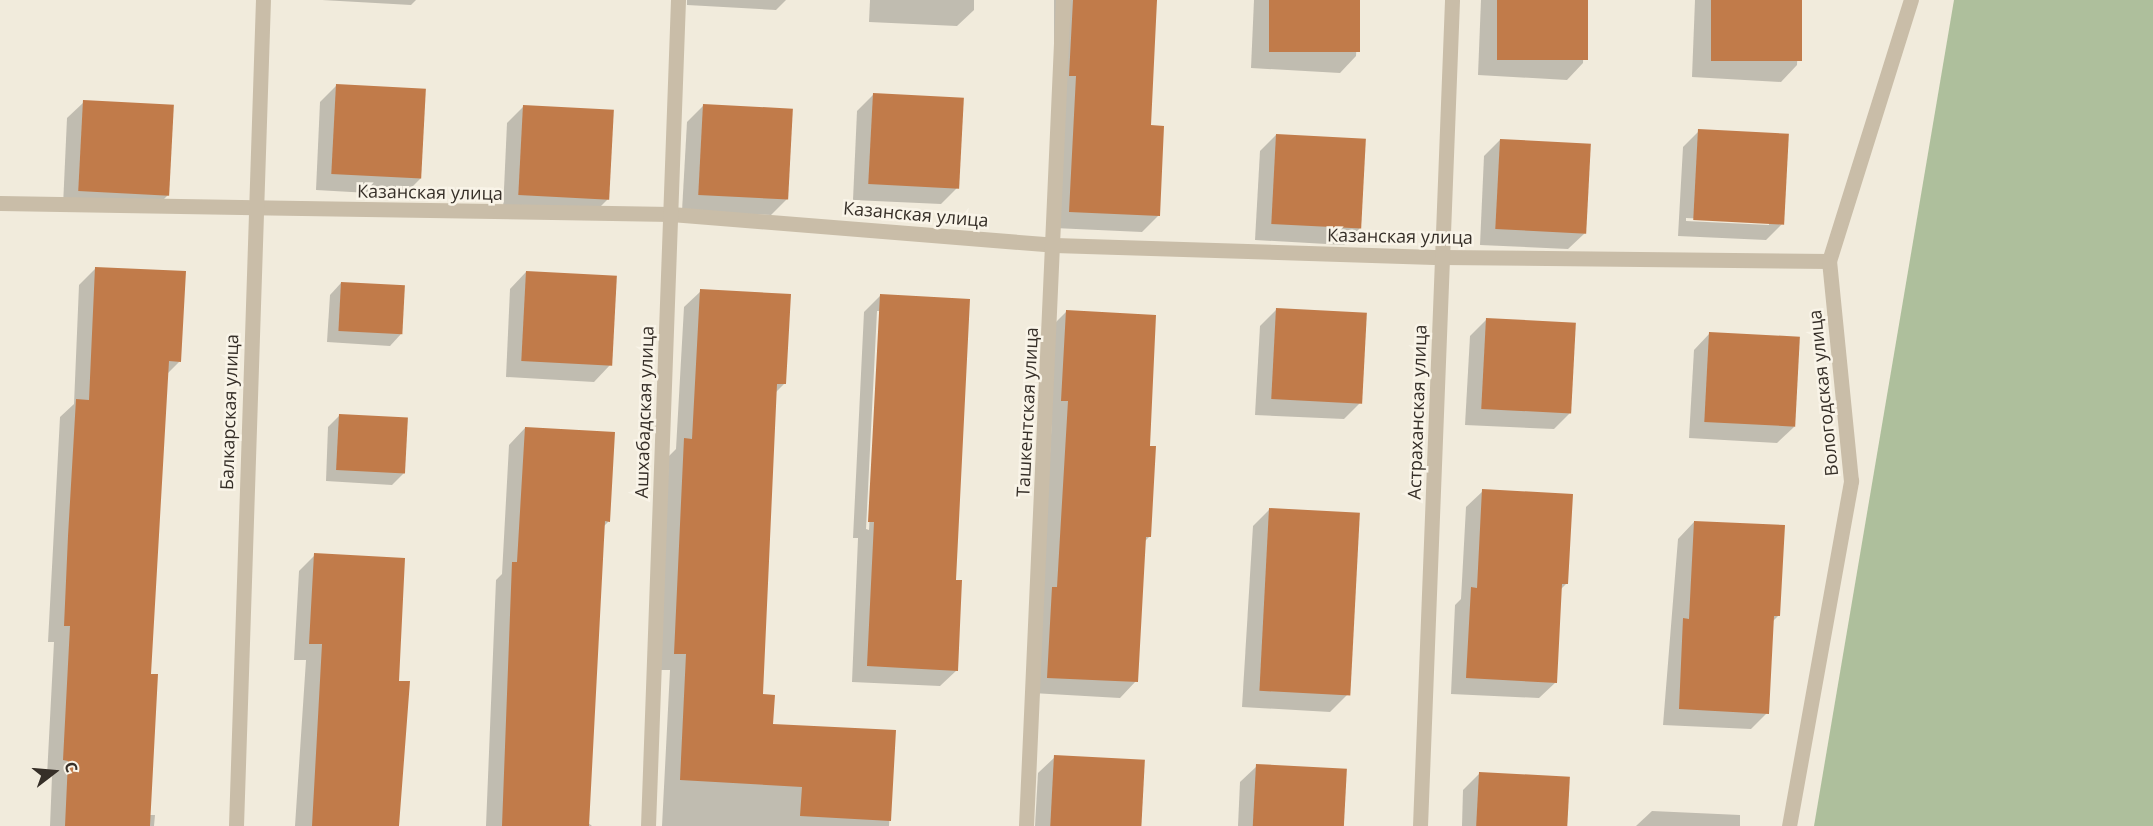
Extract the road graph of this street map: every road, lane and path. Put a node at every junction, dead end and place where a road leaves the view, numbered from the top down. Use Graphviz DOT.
graph roads {
  1 [pos="264,0"];
  2 [pos="678,0"];
  3 [pos="1064,0"];
  4 [pos="1452,0"];
  5 [pos="1911,0"];
  6 [pos="0,203"];
  7 [pos="254,210"];
  8 [pos="671,214"];
  9 [pos="1054,245"];
  10 [pos="1442,256"];
  11 [pos="1829,261"];
  12 [pos="236,826"];
  13 [pos="648,826"];
  14 [pos="1026,826"];
  15 [pos="1420,826"];
  16 [pos="1789,826"];
  1 -- 7 [label="street, Балкарская улица"];
  2 -- 8 [label="street, Ашхабадская улица"];
  3 -- 9 [label="street, Ташкентская улица"];
  4 -- 10 [label="street, Астраханская улица"];
  5 -- 11 [label="street, Вологодская улица"];
  6 -- 7 [label="street, Казанская улица"];
  7 -- 8 [label="street, Казанская улица"];
  7 -- 12 [label="street, Балкарская улица"];
  8 -- 9 [label="street, Казанская улица"];
  8 -- 13 [label="street, Ашхабадская улица"];
  9 -- 10 [label="street, Казанская улица"];
  9 -- 14 [label="street, Ташкентская улица"];
  10 -- 11 [label="street, Казанская улица"];
  10 -- 15 [label="street, Астраханская улица"];
  11 -- 16 [label="street, Вологодская улица"];
}
